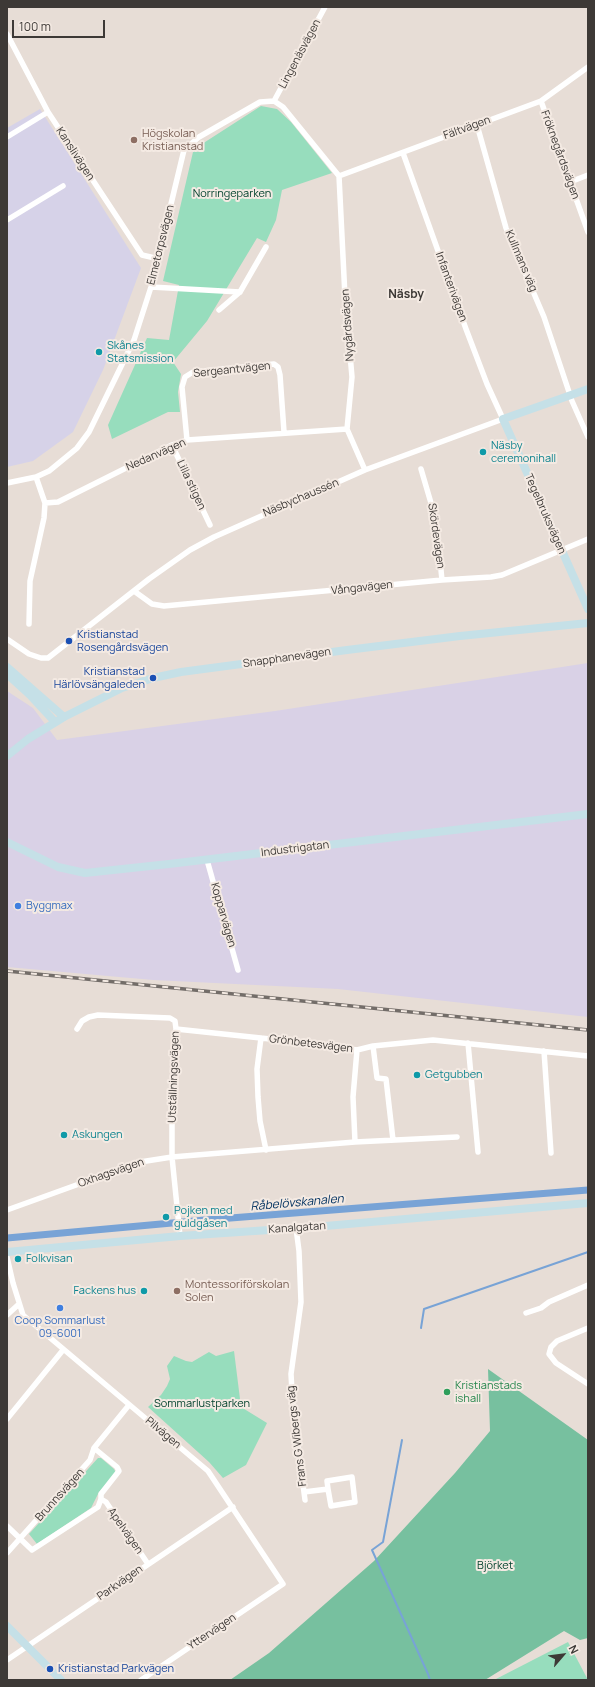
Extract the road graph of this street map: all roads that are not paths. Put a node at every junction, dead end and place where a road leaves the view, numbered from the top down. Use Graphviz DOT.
graph roads {
  1 [pos="325,7"];
  2 [pos="7,34"];
  3 [pos="588,67"];
  4 [pos="274,101"];
  5 [pos="541,101"];
  6 [pos="48,112"];
  7 [pos="477,125"];
  8 [pos="7,137"];
  9 [pos="404,153"];
  10 [pos="588,175"];
  11 [pos="339,176"];
  12 [pos="570,182"];
  13 [pos="63,186"];
  14 [pos="7,220"];
  15 [pos="588,232"];
  16 [pos="266,247"];
  17 [pos="159,259"];
  18 [pos="151,287"];
  19 [pos="240,292"];
  20 [pos="219,310"];
  21 [pos="588,389"];
  22 [pos="570,395"];
  23 [pos="503,419"];
  24 [pos="347,429"];
  25 [pos="284,432"];
  26 [pos="588,437"];
  27 [pos="187,440"];
  28 [pos="172,445"];
  29 [pos="421,469"];
  30 [pos="365,470"];
  31 [pos="36,477"];
  32 [pos="7,483"];
  33 [pos="45,503"];
  34 [pos="210,525"];
  35 [pos="588,539"];
  36 [pos="561,550"];
  37 [pos="442,580"];
  38 [pos="134,591"];
  39 [pos="588,609"];
  40 [pos="588,623"];
  41 [pos="29,624"];
  42 [pos="7,639"];
  43 [pos="7,667"];
  44 [pos="7,674"];
  45 [pos="64,716"];
  46 [pos="55,722"];
  47 [pos="7,756"];
  48 [pos="588,814"];
  49 [pos="7,842"];
  50 [pos="207,860"];
  51 [pos="238,970"];
  52 [pos="176,1029"];
  53 [pos="77,1030"];
  54 [pos="261,1038"];
  55 [pos="468,1043"];
  56 [pos="373,1046"];
  57 [pos="357,1050"];
  58 [pos="544,1051"];
  59 [pos="588,1056"];
  60 [pos="457,1137"];
  61 [pos="393,1140"];
  62 [pos="356,1142"];
  63 [pos="266,1150"];
  64 [pos="478,1152"];
  65 [pos="551,1153"];
  66 [pos="172,1157"];
  67 [pos="588,1203"];
  68 [pos="7,1210"];
  69 [pos="296,1228"];
  70 [pos="180,1236"];
  71 [pos="7,1252"];
  72 [pos="7,1257"];
  73 [pos="588,1285"];
  74 [pos="19,1304"];
  75 [pos="526,1313"];
  76 [pos="7,1315"];
  77 [pos="588,1328"];
  78 [pos="64,1350"];
  79 [pos="588,1384"];
  80 [pos="129,1405"];
  81 [pos="7,1419"];
  82 [pos="94,1448"];
  83 [pos="328,1489"];
  84 [pos="304,1492"];
  85 [pos="101,1499"];
  86 [pos="305,1500"];
  87 [pos="232,1507"];
  88 [pos="7,1526"];
  89 [pos="20,1539"];
  90 [pos="7,1553"];
  91 [pos="148,1564"];
  92 [pos="283,1584"];
  93 [pos="7,1626"];
  94 [pos="27,1647"];
  95 [pos="7,1660"];
  96 [pos="61,1680"];
  97 [pos="141,1680"];
  1 -- 4 [label="street, Lingenäsvägen"];
  2 -- 6 [label="street, Kanslivägen"];
  3 -- 5 [label="street, Fältvägen"];
  4 -- 11 [label="street"];
  4 -- 17 [label="street, Elmetorpsvägen"];
  5 -- 7 [label="street, Fältvägen"];
  5 -- 12 [label="street, Fröknegårdsvägen"];
  6 -- 8 [label="street"];
  6 -- 17 [label="street, Kanslivägen"];
  7 -- 9 [label="street, Fältvägen"];
  7 -- 22 [label="street, Kullmans väg"];
  9 -- 11 [label="street, Fältvägen"];
  9 -- 23 [label="street, Infanterivägen"];
  10 -- 12 [label="street"];
  11 -- 24 [label="street, Nygårdsvägen"];
  12 -- 15 [label="street, Fröknegårdsvägen"];
  13 -- 14 [label="street"];
  16 -- 19 [label="street"];
  17 -- 18 [label="street, Elmetorpsvägen"];
  18 -- 19 [label="street"];
  18 -- 31 [label="street, Elmetorpsvägen"];
  19 -- 20 [label="street"];
  21 -- 22 [label="street, Näsbychaussén"];
  22 -- 23 [label="street, Näsbychaussén"];
  22 -- 26 [label="street, Kullmans väg"];
  23 -- 30 [label="street, Näsbychaussén"];
  23 -- 36 [label="street, Tegelbruksvägen"];
  24 -- 25 [label="street, Nedanvägen"];
  24 -- 30 [label="street, Nygårdsvägen"];
  25 -- 27 [label="street, Nedanvägen"];
  25 -- 27 [label="street, Sergeantvägen"];
  27 -- 28 [label="street, Nedanvägen"];
  28 -- 33 [label="street, Nedanvägen"];
  28 -- 34 [label="street, Lilla stigen"];
  29 -- 37 [label="street, Skördevägen"];
  30 -- 38 [label="street, Näsbychaussén"];
  31 -- 32 [label="street, Elmetorpsvägen"];
  31 -- 33 [label="street"];
  33 -- 41 [label="street"];
  35 -- 36 [label="street, Vångavägen"];
  36 -- 37 [label="street, Vångavägen"];
  36 -- 39 [label="street, Tegelbruksvägen"];
  37 -- 38 [label="street, Vångavägen"];
  38 -- 42 [label="street, Näsbychaussén"];
  40 -- 45 [label="street, Snapphanevägen"];
  43 -- 45 [label="street"];
  44 -- 46 [label="street"];
  45 -- 46 [label="street, Snapphanevägen"];
  46 -- 47 [label="street, Snapphanevägen"];
  48 -- 50 [label="street, Industrigatan"];
  49 -- 50 [label="street, Industrigatan"];
  50 -- 51 [label="street, Kopparvägen"];
  52 -- 53 [label="street, Utställningsvägen"];
  52 -- 54 [label="street, Grönbetesvägen"];
  52 -- 66 [label="street, Utställningsvägen"];
  54 -- 57 [label="street, Grönbetesvägen"];
  54 -- 63 [label="street"];
  55 -- 56 [label="street, Grönbetesvägen"];
  55 -- 58 [label="street, Grönbetesvägen"];
  55 -- 64 [label="street"];
  56 -- 57 [label="street, Grönbetesvägen"];
  56 -- 61 [label="street"];
  57 -- 62 [label="street"];
  58 -- 59 [label="street, Grönbetesvägen"];
  58 -- 65 [label="street"];
  60 -- 61 [label="street, Oxhagsvägen"];
  61 -- 62 [label="street, Oxhagsvägen"];
  62 -- 63 [label="street, Oxhagsvägen"];
  63 -- 66 [label="street, Oxhagsvägen"];
  66 -- 68 [label="street, Oxhagsvägen"];
  66 -- 70 [label="street, Utställningsvägen"];
  67 -- 69 [label="street, Kanalgatan"];
  69 -- 70 [label="street, Kanalgatan"];
  69 -- 84 [label="street, Frans G Wibergs väg"];
  70 -- 71 [label="street, Kanalgatan"];
  72 -- 74 [label="street, Pilvägen"];
  73 -- 75 [label="street"];
  74 -- 76 [label="street"];
  74 -- 78 [label="street, Pilvägen"];
  77 -- 79 [label="street"];
  78 -- 80 [label="street, Pilvägen"];
  78 -- 81 [label="street"];
  80 -- 82 [label="street, Brunnsvägen"];
  80 -- 87 [label="street, Pilvägen"];
  82 -- 85 [label="street, Brunnsvägen"];
  82 -- 89 [label="street, Brunnsvägen"];
  83 -- 83 [label="street"];
  83 -- 84 [label="street"];
  84 -- 86 [label="street, Frans G Wibergs väg"];
  85 -- 89 [label="street, Brunnsvägen"];
  85 -- 91 [label="street, Apelvägen"];
  87 -- 91 [label="street, Parkvägen"];
  87 -- 92 [label="street, Pilvägen"];
  88 -- 89 [label="street"];
  89 -- 90 [label="street, Brunnsvägen"];
  91 -- 94 [label="street, Parkvägen"];
  92 -- 97 [label="street, Yttervägen"];
  93 -- 94 [label="street"];
  94 -- 95 [label="street, Parkvägen"];
  94 -- 96 [label="street"];
}
